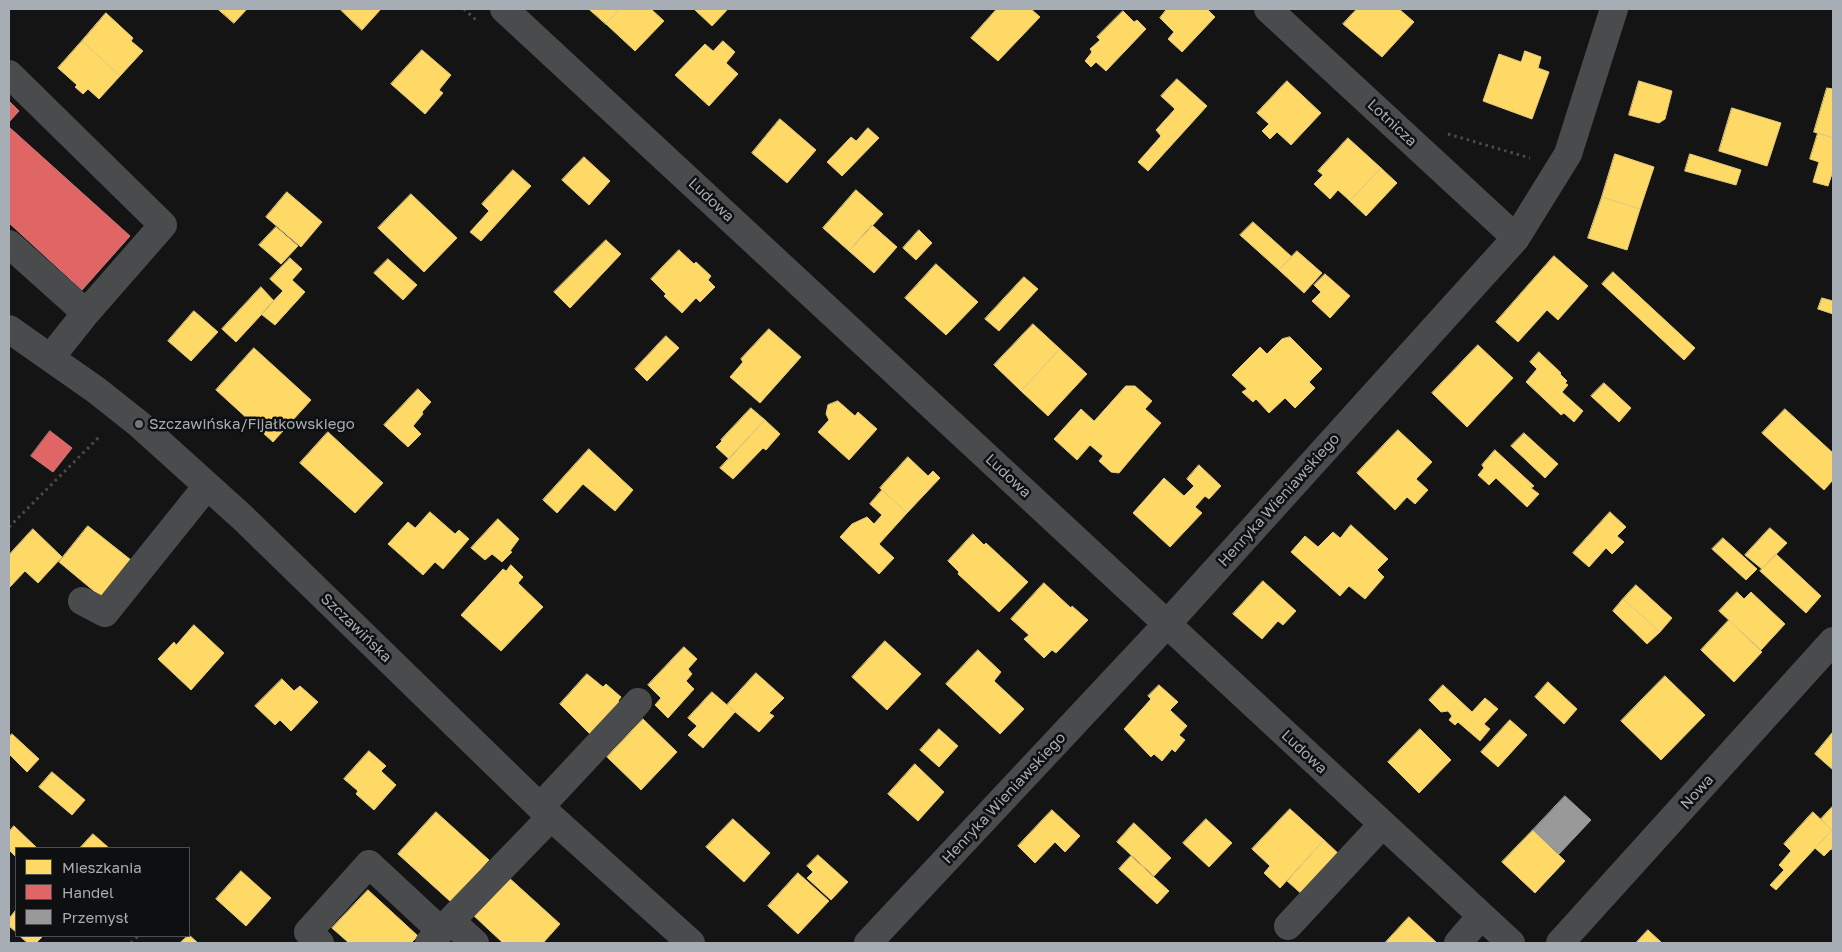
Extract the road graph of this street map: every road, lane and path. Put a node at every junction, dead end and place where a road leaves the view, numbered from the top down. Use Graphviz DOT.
graph roads {
  1 [pos="504,9"];
  2 [pos="1268,9"];
  3 [pos="1614,9"];
  4 [pos="9,74"];
  5 [pos="1516,238"];
  6 [pos="9,244"];
  7 [pos="86,313"];
  8 [pos="9,329"];
  9 [pos="51,357"];
  10 [pos="100,436"];
  11 [pos="207,486"];
  12 [pos="9,527"];
  13 [pos="82,601"];
  14 [pos="1167,624"];
  15 [pos="1833,641"];
  16 [pos="638,702"];
  17 [pos="545,812"];
  18 [pos="1382,825"];
  19 [pos="1481,916"];
  20 [pos="1288,926"];
  21 [pos="440,932"];
  22 [pos="320,943"];
  23 [pos="475,943"];
  24 [pos="691,943"];
  25 [pos="868,943"];
  26 [pos="1458,943"];
  27 [pos="1511,943"];
  28 [pos="1560,943"];
  1 -- 14 [label="street, Ludowa"];
  2 -- 5 [label="street, Lotnicza"];
  3 -- 5 [label="street, Henryka Wieniawskiego"];
  4 -- 7 [label="street"];
  5 -- 14 [label="street, Henryka Wieniawskiego"];
  6 -- 7 [label="street"];
  7 -- 9 [label="street"];
  8 -- 9 [label="street, Szczawińska"];
  9 -- 11 [label="street, Szczawińska"];
  10 -- 12 [label="path"];
  11 -- 13 [label="street"];
  11 -- 17 [label="street, Szczawińska"];
  14 -- 18 [label="street, Ludowa"];
  14 -- 25 [label="street, Henryka Wieniawskiego"];
  15 -- 28 [label="street, Nowa"];
  16 -- 17 [label="street"];
  17 -- 21 [label="street"];
  17 -- 24 [label="street, Szczawińska"];
  18 -- 19 [label="street, Ludowa"];
  18 -- 20 [label="street"];
  19 -- 26 [label="street"];
  19 -- 27 [label="street, Ludowa"];
  21 -- 22 [label="street"];
  21 -- 23 [label="street"];
}
